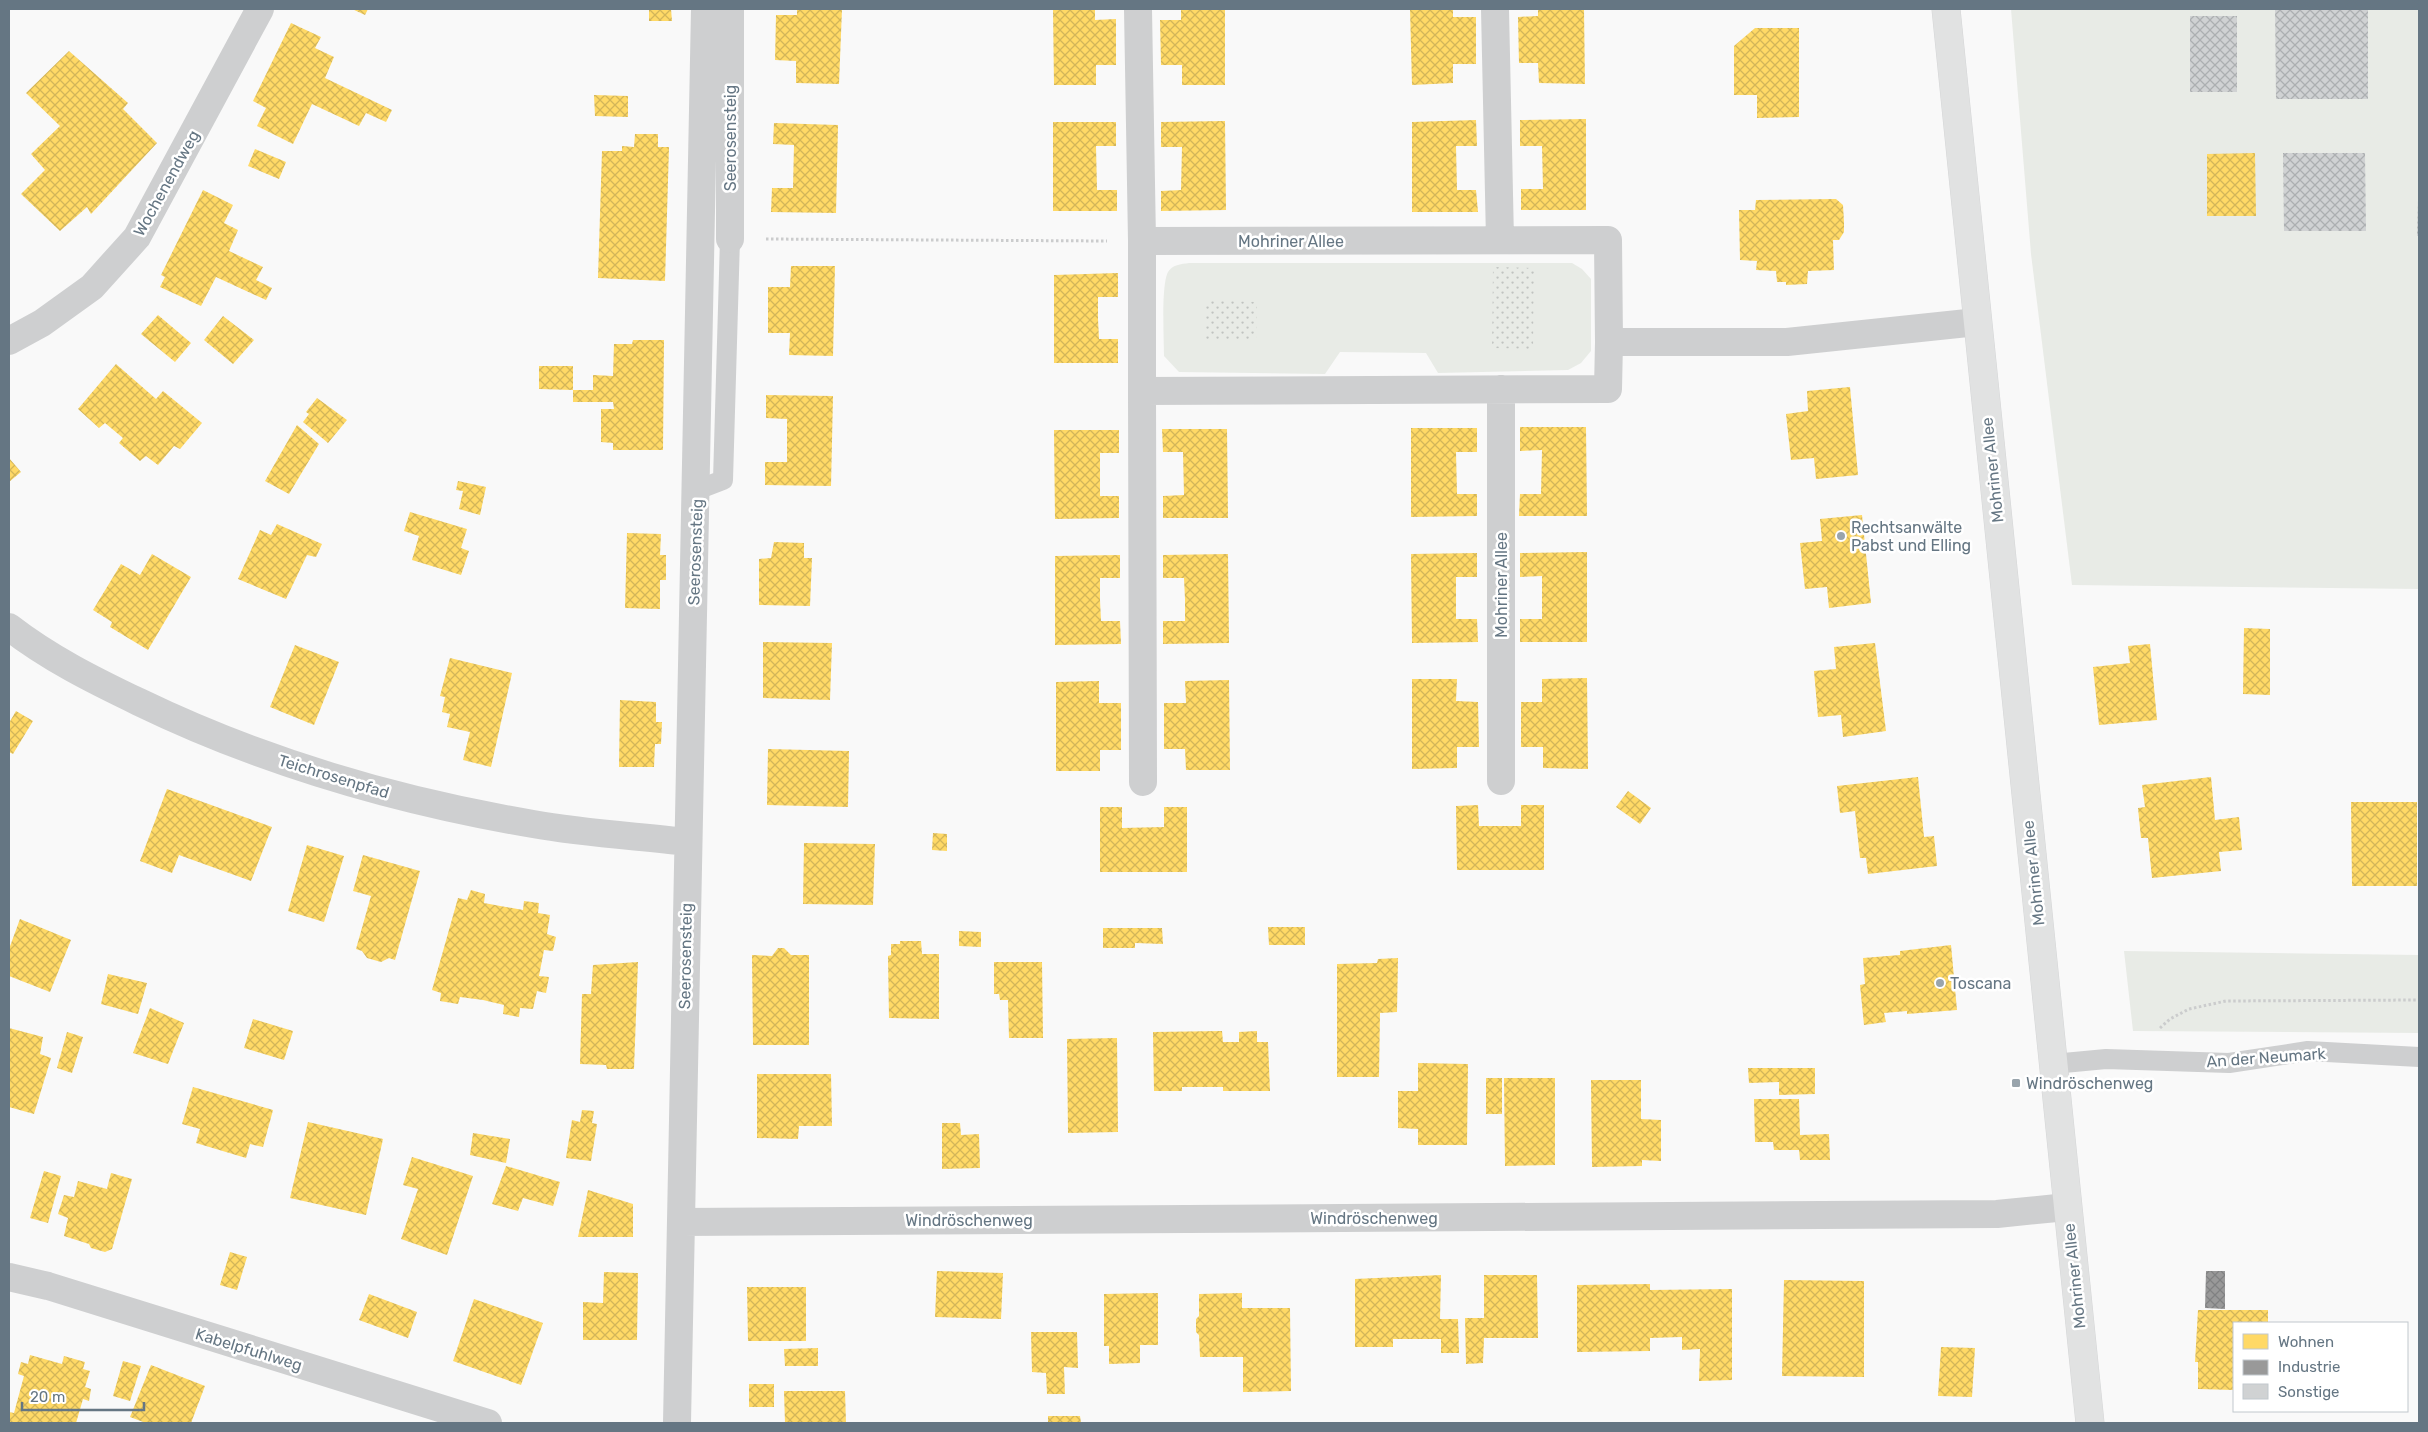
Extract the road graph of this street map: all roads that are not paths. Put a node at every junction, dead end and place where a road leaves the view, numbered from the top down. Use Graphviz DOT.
graph roads {
  1 [pos="260,9"];
  2 [pos="705,9"];
  3 [pos="730,9"];
  4 [pos="1138,9"];
  5 [pos="1495,9"];
  6 [pos="1946,9"];
  7 [pos="730,239"];
  8 [pos="1500,240"];
  9 [pos="1142,241"];
  10 [pos="1977,322"];
  11 [pos="9,341"];
  12 [pos="1609,342"];
  13 [pos="1501,389"];
  14 [pos="1142,391"];
  15 [pos="697,490"];
  16 [pos="9,627"];
  17 [pos="1501,781"];
  18 [pos="1143,782"];
  19 [pos="687,842"];
  20 [pos="2419,1057"];
  21 [pos="2053,1064"];
  22 [pos="2067,1207"];
  23 [pos="681,1222"];
  24 [pos="9,1277"];
  25 [pos="488,1423"];
  26 [pos="677,1423"];
  27 [pos="2090,1423"];
  1 -- 11 [label="street, Wochenendweg"];
  2 -- 15 [label="street, Seerosensteig"];
  3 -- 7 [label="street, Seerosensteig"];
  4 -- 9 [label="street"];
  5 -- 8 [label="street"];
  6 -- 10 [label="main road, Mohriner Allee"];
  7 -- 15 [label="lane, Seerosensteig"];
  8 -- 9 [label="street, Mohriner Allee"];
  8 -- 12 [label="street, Mohriner Allee"];
  9 -- 14 [label="street"];
  10 -- 12 [label="street"];
  10 -- 21 [label="main road, Mohriner Allee"];
  12 -- 13 [label="street, Mohriner Allee"];
  13 -- 14 [label="street, Mohriner Allee"];
  13 -- 17 [label="street, Mohriner Allee"];
  14 -- 18 [label="street"];
  15 -- 19 [label="street, Seerosensteig"];
  16 -- 19 [label="street, Teichrosenpfad"];
  19 -- 23 [label="street, Seerosensteig"];
  20 -- 21 [label="lane, An der Neumark"];
  21 -- 22 [label="main road, Mohriner Allee"];
  22 -- 23 [label="street, Windröschenweg"];
  22 -- 27 [label="main road, Mohriner Allee"];
  23 -- 26 [label="street, Seerosensteig"];
  24 -- 25 [label="street, Kabelpfuhlweg"];
}
